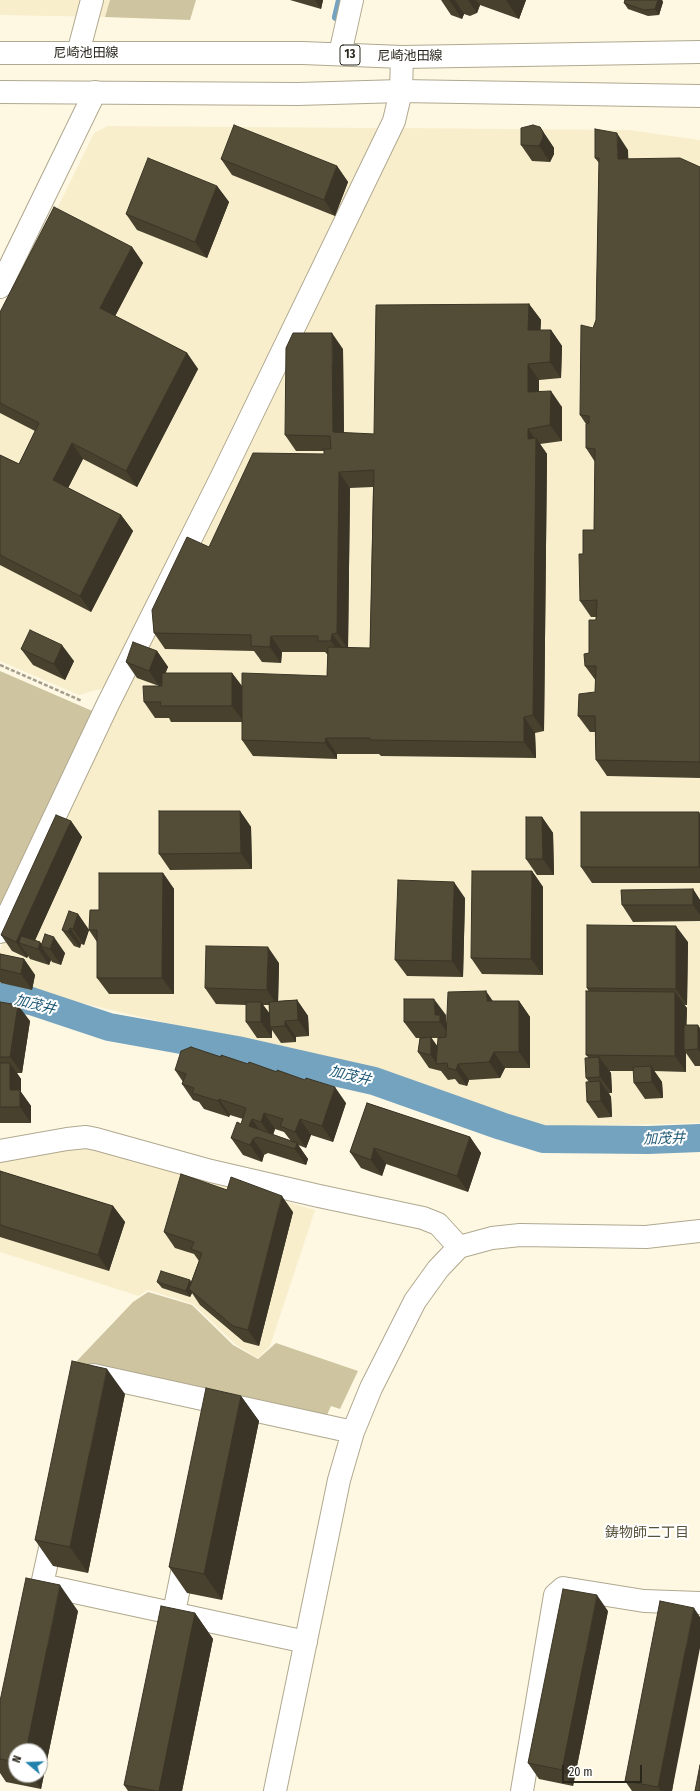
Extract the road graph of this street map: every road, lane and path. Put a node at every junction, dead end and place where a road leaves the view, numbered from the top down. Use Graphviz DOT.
graph roads {
  1 [pos="92,0"];
  2 [pos="352,0"];
  3 [pos="700,52"];
  4 [pos="0,53"];
  5 [pos="78,53"];
  6 [pos="340,54"];
  7 [pos="402,57"];
  8 [pos="401,91"];
  9 [pos="0,92"];
  10 [pos="95,92"];
  11 [pos="700,96"];
  12 [pos="0,287"];
  13 [pos="0,665"];
  14 [pos="104,711"];
  15 [pos="0,932"];
  16 [pos="0,1151"];
  17 [pos="700,1230"];
  18 [pos="459,1247"];
  19 [pos="83,1396"];
  20 [pos="219,1402"];
  21 [pos="214,1426"];
  22 [pos="353,1432"];
  23 [pos="59,1509"];
  24 [pos="190,1535"];
  25 [pos="42,1585"];
  26 [pos="700,1602"];
  27 [pos="174,1613"];
  28 [pos="32,1630"];
  29 [pos="306,1642"];
  30 [pos="164,1659"];
  31 [pos="275,1791"];
  32 [pos="522,1791"];
  1 -- 5 [label="street"];
  2 -- 6 [label="street"];
  3 -- 7 [label="street, 尼崎池田線 / 13"];
  4 -- 5 [label="street, 尼崎池田線 / 13"];
  5 -- 6 [label="street, 尼崎池田線 / 13"];
  6 -- 7 [label="street, 尼崎池田線 / 13"];
  7 -- 8 [label="street"];
  8 -- 10 [label="street"];
  8 -- 11 [label="street"];
  8 -- 14 [label="street"];
  9 -- 10 [label="street"];
  10 -- 12 [label="street"];
  13 -- 14 [label="path"];
  14 -- 15 [label="street"];
  16 -- 18 [label="street"];
  17 -- 18 [label="street"];
  18 -- 22 [label="street"];
  19 -- 20 [label="street"];
  20 -- 21 [label="street"];
  20 -- 22 [label="street"];
  22 -- 29 [label="street"];
  23 -- 25 [label="street"];
  24 -- 27 [label="street"];
  25 -- 27 [label="street"];
  25 -- 28 [label="street"];
  26 -- 32 [label="street"];
  27 -- 29 [label="street"];
  27 -- 30 [label="street"];
  29 -- 31 [label="street"];
}
